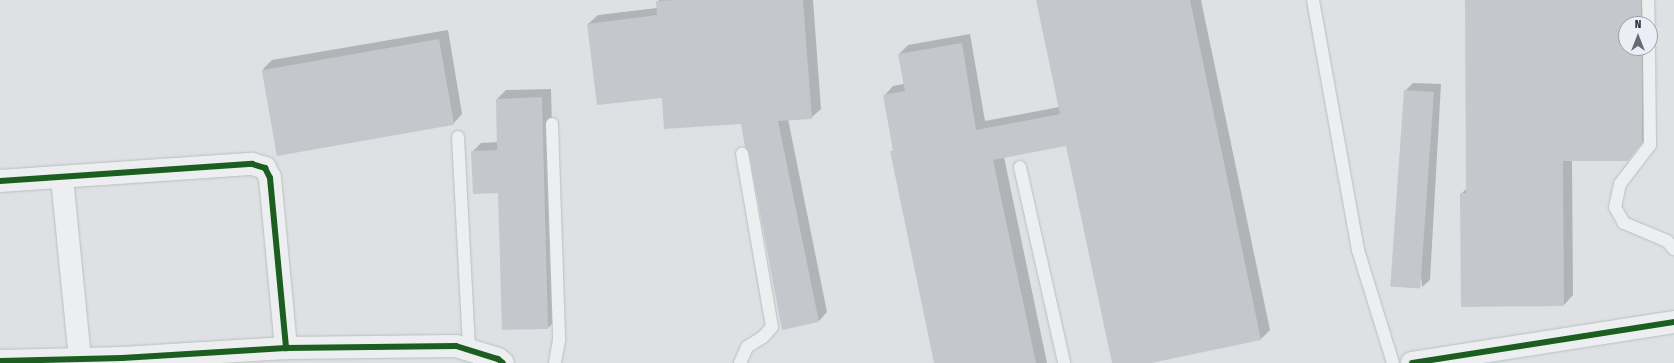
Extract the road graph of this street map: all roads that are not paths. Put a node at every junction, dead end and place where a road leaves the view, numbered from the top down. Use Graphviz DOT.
graph roads {
  1 [pos="1313,0"];
  2 [pos="1648,0"];
  3 [pos="1648,16"];
  4 [pos="1649,56"];
  5 [pos="552,124"];
  6 [pos="458,137"];
  7 [pos="742,154"];
  8 [pos="1020,167"];
  9 [pos="62,178"];
  10 [pos="0,181"];
  11 [pos="1674,249"];
  12 [pos="1674,322"];
  13 [pos="286,348"];
  14 [pos="469,350"];
  15 [pos="80,359"];
  16 [pos="123,360"];
  17 [pos="0,361"];
  18 [pos="503,363"];
  19 [pos="555,363"];
  20 [pos="740,363"];
  21 [pos="1064,363"];
  22 [pos="1393,363"];
  23 [pos="1412,363"];
  1 -- 22 [label="lane"];
  2 -- 3 [label="lane"];
  4 -- 11 [label="lane"];
  5 -- 19 [label="lane"];
  6 -- 14 [label="lane"];
  7 -- 20 [label="lane"];
  8 -- 21 [label="lane"];
  9 -- 10 [label="street"];
  9 -- 13 [label="street"];
  9 -- 15 [label="street"];
  12 -- 23 [label="street"];
  13 -- 14 [label="street"];
  13 -- 16 [label="street"];
  14 -- 18 [label="street"];
  15 -- 16 [label="street"];
  15 -- 17 [label="street"];
}
